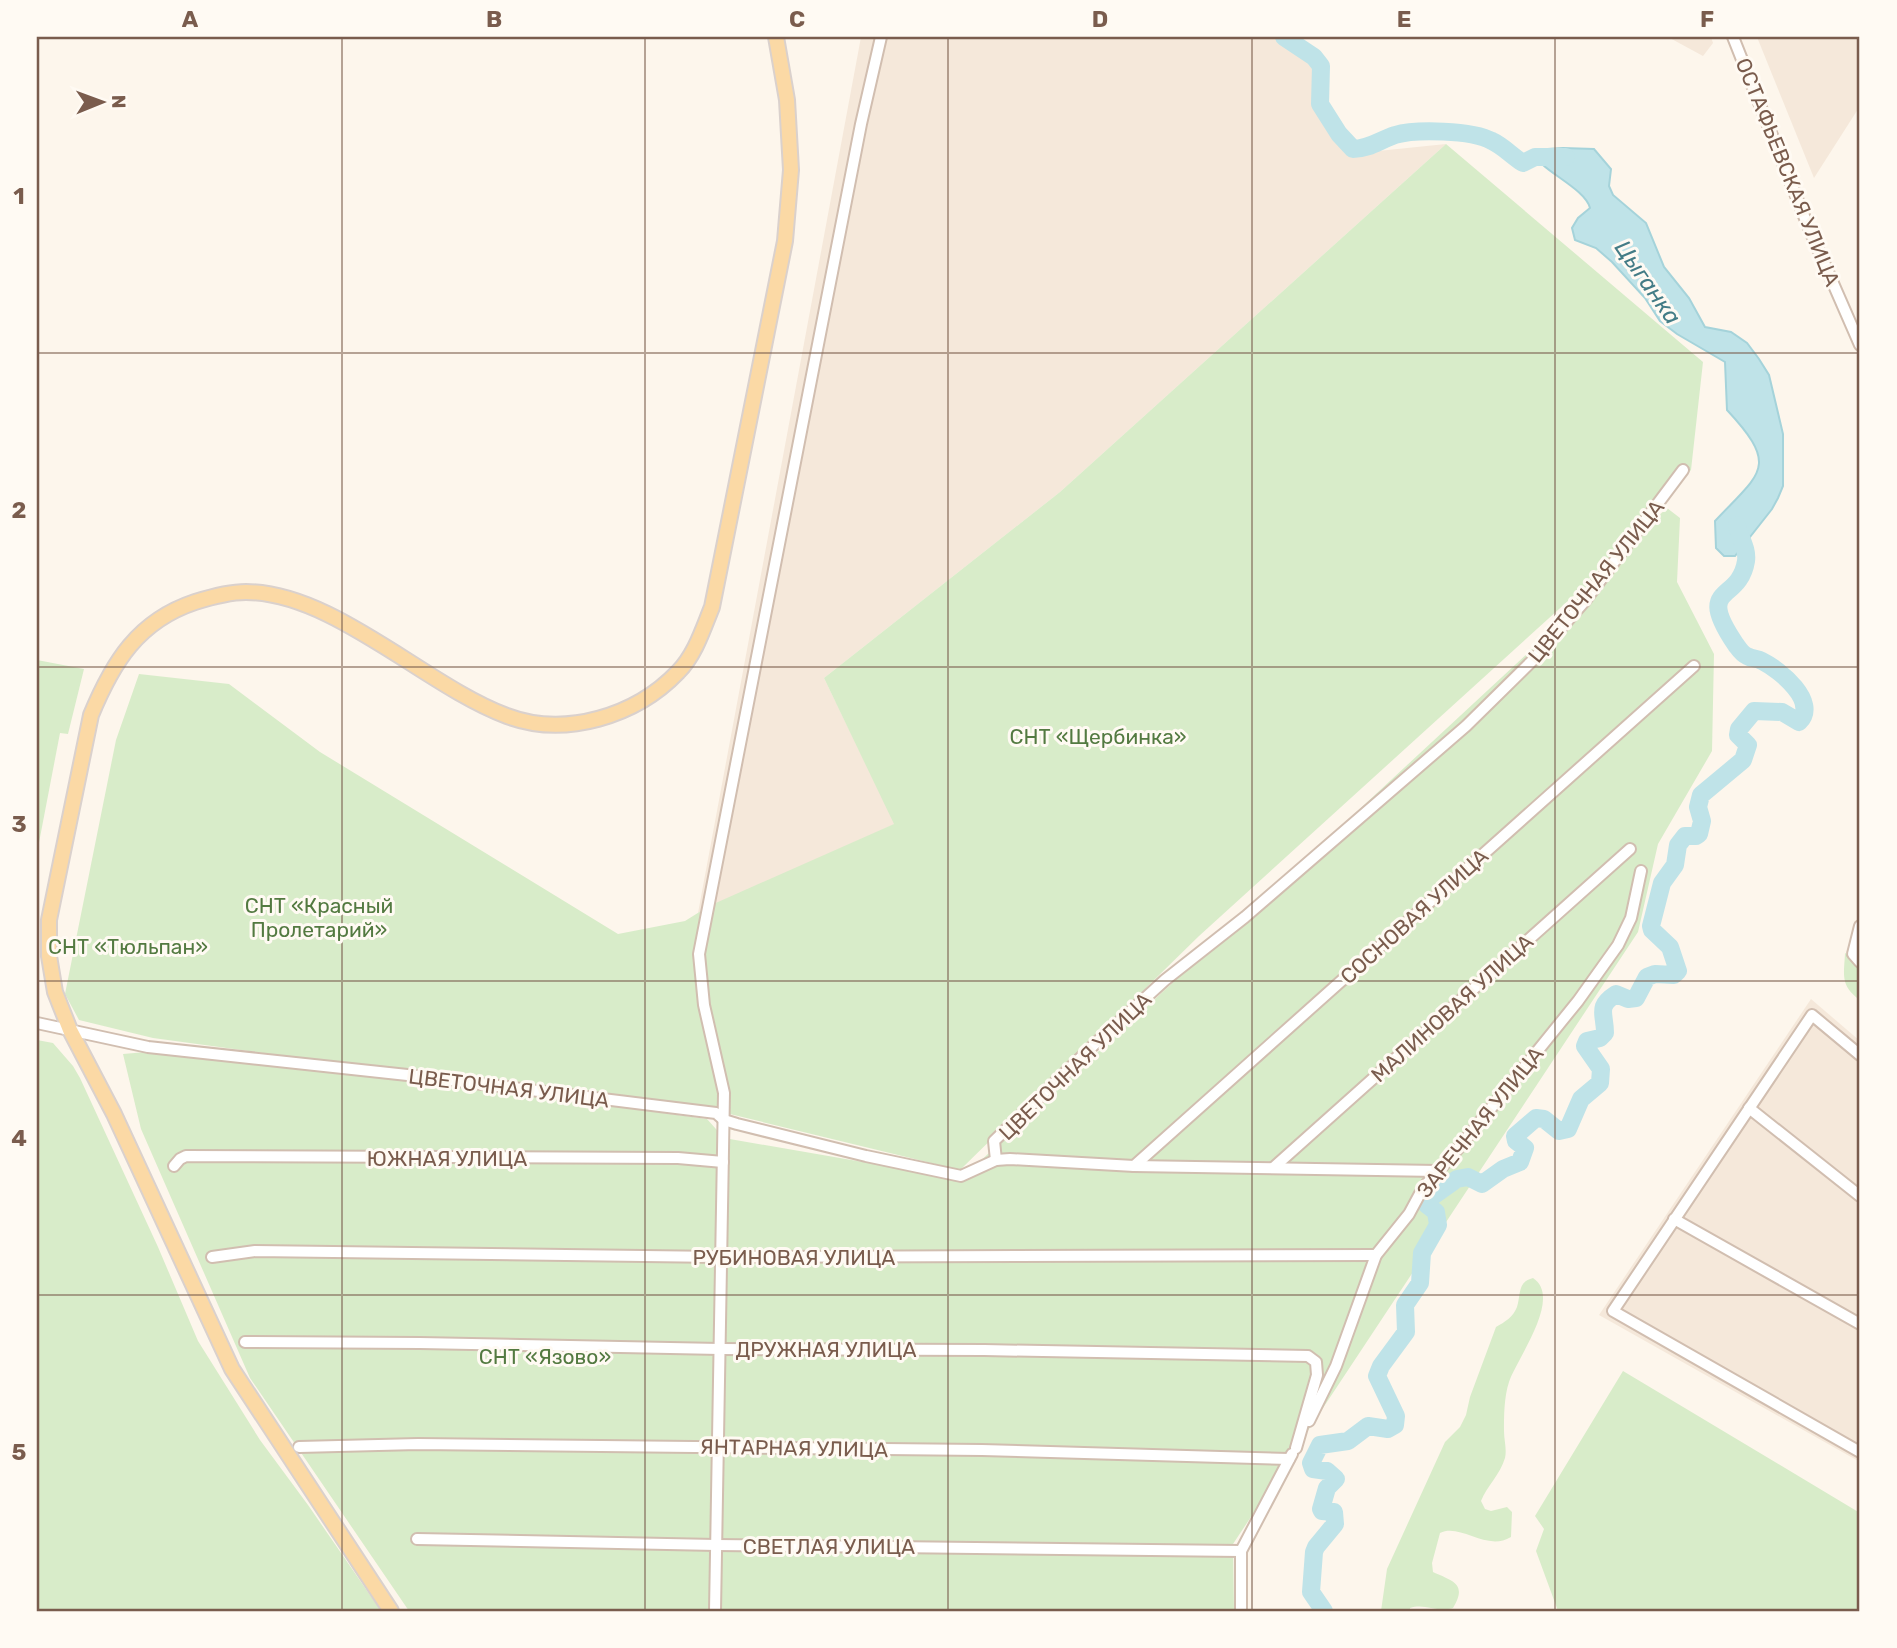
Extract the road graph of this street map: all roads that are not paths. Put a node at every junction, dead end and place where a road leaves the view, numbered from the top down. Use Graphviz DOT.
graph roads {
  1 [pos="776,37"];
  2 [pos="881,37"];
  3 [pos="1733,37"];
  4 [pos="1860,345"];
  5 [pos="1683,470"];
  6 [pos="1694,666"];
  7 [pos="1630,849"];
  8 [pos="1641,871"];
  9 [pos="1860,926"];
  10 [pos="1860,962"];
  11 [pos="37,1023"];
  12 [pos="70,1030"];
  13 [pos="1860,1055"];
  14 [pos="1749,1108"];
  15 [pos="724,1120"];
  16 [pos="996,1160"];
  17 [pos="723,1162"];
  18 [pos="174,1166"];
  19 [pos="1133,1166"];
  20 [pos="1273,1168"];
  21 [pos="1438,1171"];
  22 [pos="1860,1196"];
  23 [pos="1674,1219"];
  24 [pos="1376,1255"];
  25 [pos="212,1257"];
  26 [pos="721,1257"];
  27 [pos="1860,1324"];
  28 [pos="245,1342"];
  29 [pos="719,1349"];
  30 [pos="299,1447"];
  31 [pos="717,1447"];
  32 [pos="1296,1448"];
  33 [pos="1860,1452"];
  34 [pos="1289,1459"];
  35 [pos="417,1539"];
  36 [pos="716,1545"];
  37 [pos="1241,1551"];
  38 [pos="391,1611"];
  39 [pos="715,1611"];
  40 [pos="1241,1611"];
  1 -- 12 [label="main road"];
  2 -- 15 [label="street"];
  3 -- 4 [label="street, ОСТАФЬЕВСКАЯ УЛИЦА"];
  5 -- 16 [label="street, ЦВЕТОЧНАЯ УЛИЦА"];
  6 -- 19 [label="street, СОСНОВАЯ УЛИЦА"];
  7 -- 20 [label="street, МАЛИНОВАЯ УЛИЦА"];
  8 -- 21 [label="street, ЗАРЕЧНАЯ УЛИЦА"];
  9 -- 10 [label="street"];
  11 -- 12 [label="street, ЦВЕТОЧНАЯ УЛИЦА"];
  12 -- 15 [label="street, ЦВЕТОЧНАЯ УЛИЦА"];
  12 -- 38 [label="main road"];
  13 -- 14 [label="street"];
  14 -- 22 [label="street"];
  14 -- 23 [label="street"];
  15 -- 16 [label="street, ЦВЕТОЧНАЯ УЛИЦА"];
  15 -- 17 [label="street"];
  16 -- 19 [label="street"];
  17 -- 18 [label="street, ЮЖНАЯ УЛИЦА"];
  17 -- 26 [label="street"];
  19 -- 20 [label="street"];
  20 -- 21 [label="street"];
  21 -- 24 [label="street, ЗАРЕЧНАЯ УЛИЦА"];
  23 -- 27 [label="street"];
  23 -- 33 [label="street"];
  24 -- 26 [label="street, РУБИНОВАЯ УЛИЦА"];
  24 -- 32 [label="street, ЗАРЕЧНАЯ УЛИЦА"];
  25 -- 26 [label="street, РУБИНОВАЯ УЛИЦА"];
  26 -- 29 [label="street"];
  28 -- 29 [label="street, ДРУЖНАЯ УЛИЦА"];
  29 -- 31 [label="street"];
  29 -- 32 [label="street, ДРУЖНАЯ УЛИЦА"];
  30 -- 31 [label="street, ЯНТАРНАЯ УЛИЦА"];
  31 -- 34 [label="street, ЯНТАРНАЯ УЛИЦА"];
  31 -- 36 [label="street"];
  32 -- 34 [label="street, ЗАРЕЧНАЯ УЛИЦА"];
  34 -- 37 [label="street, ЗАРЕЧНАЯ УЛИЦА"];
  35 -- 36 [label="street, СВЕТЛАЯ УЛИЦА"];
  36 -- 37 [label="street, СВЕТЛАЯ УЛИЦА"];
  36 -- 39 [label="street"];
  37 -- 40 [label="street, ЗАРЕЧНАЯ УЛИЦА"];
}
